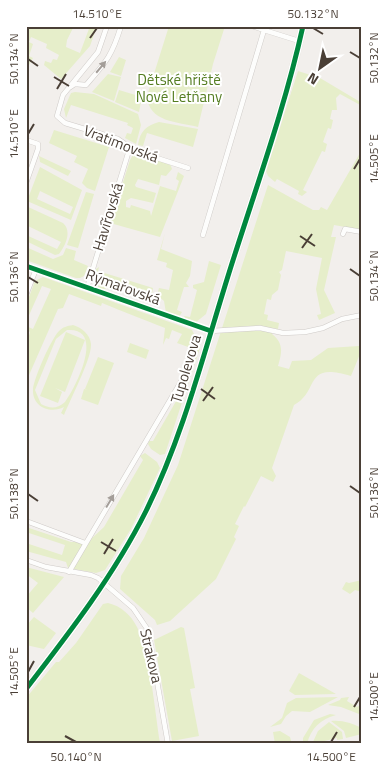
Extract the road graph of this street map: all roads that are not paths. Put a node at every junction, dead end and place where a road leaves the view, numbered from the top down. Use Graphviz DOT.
graph roads {
  1 [pos="107,26"];
  2 [pos="120,26"];
  3 [pos="252,26"];
  4 [pos="302,26"];
  5 [pos="264,30"];
  6 [pos="299,41"];
  7 [pos="66,90"];
  8 [pos="26,140"];
  9 [pos="130,147"];
  10 [pos="188,168"];
  11 [pos="26,183"];
  12 [pos="362,232"];
  13 [pos="343,234"];
  14 [pos="203,235"];
  15 [pos="26,266"];
  16 [pos="36,269"];
  17 [pos="87,288"];
  18 [pos="27,293"];
  19 [pos="362,315"];
  20 [pos="211,331"];
  21 [pos="182,380"];
  22 [pos="26,521"];
  23 [pos="85,543"];
  24 [pos="26,560"];
  25 [pos="69,572"];
  26 [pos="104,583"];
  27 [pos="26,689"];
  28 [pos="168,744"];
  1 -- 7 [label="street"];
  7 -- 2 [label="street, one-way"];
  3 -- 5 [label="street"];
  4 -- 6 [label="main road, Tupolevova"];
  5 -- 6 [label="street"];
  5 -- 14 [label="street"];
  6 -- 20 [label="main road, Tupolevova"];
  7 -- 9 [label="street, Vratimovská"];
  8 -- 11 [label="street"];
  9 -- 10 [label="street, Vratimovská"];
  9 -- 17 [label="street, Havířovská"];
  12 -- 13 [label="street"];
  15 -- 16 [label="street, Rýmařovská"];
  16 -- 17 [label="street, Rýmařovská"];
  16 -- 18 [label="street"];
  17 -- 20 [label="street, Rýmařovská"];
  19 -- 20 [label="street"];
  20 -- 26 [label="main road, Tupolevova"];
  23 -- 21 [label="street, Tupolevova, one-way"];
  22 -- 23 [label="street"];
  23 -- 25 [label="street, Tupolevova"];
  24 -- 25 [label="street, Strakova"];
  25 -- 26 [label="street, Strakova"];
  26 -- 27 [label="main road, Tupolevova"];
  26 -- 28 [label="street, Strakova"];
}
